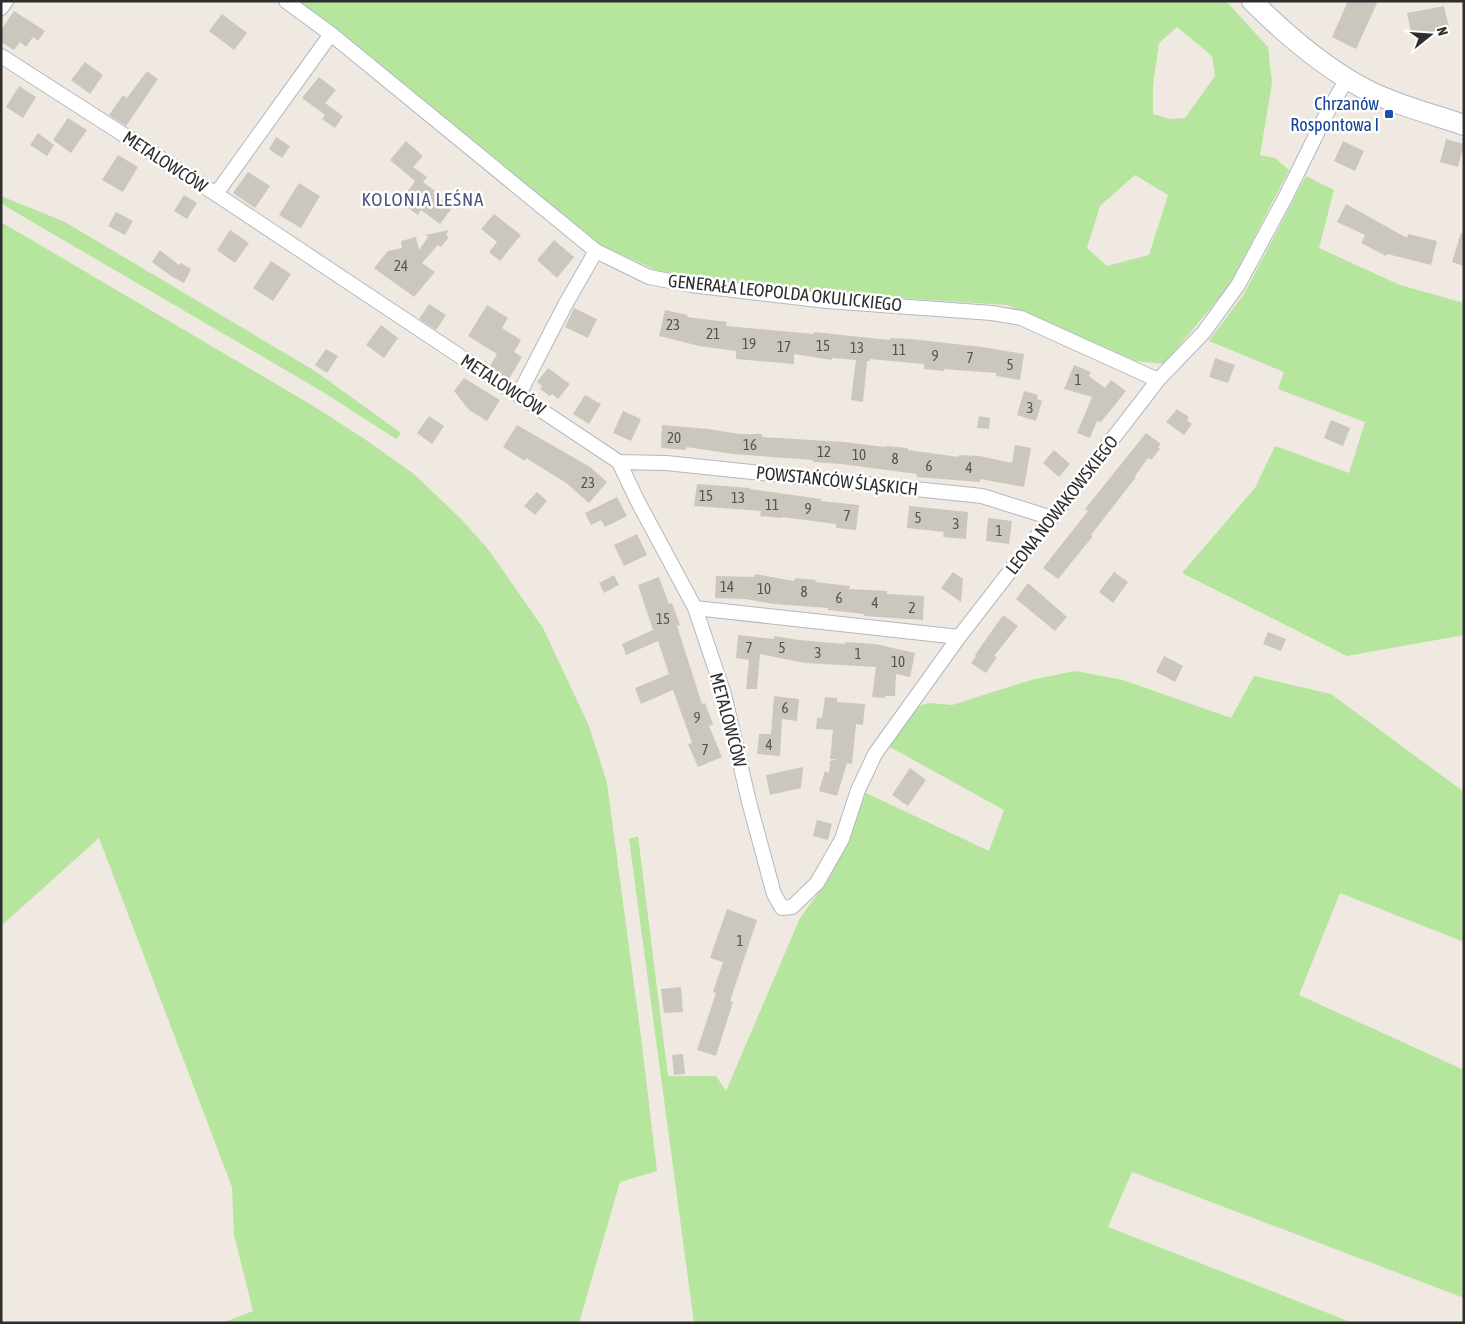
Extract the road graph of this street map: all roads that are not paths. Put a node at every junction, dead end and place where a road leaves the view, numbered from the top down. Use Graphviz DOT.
graph roads {
  1 [pos="6,1"];
  2 [pos="286,1"];
  3 [pos="1252,1"];
  4 [pos="1,8"];
  5 [pos="331,34"];
  6 [pos="1,56"];
  7 [pos="1347,79"];
  8 [pos="1464,125"];
  9 [pos="216,194"];
  10 [pos="596,251"];
  11 [pos="1158,380"];
  12 [pos="519,394"];
  13 [pos="619,462"];
  14 [pos="1052,518"];
  15 [pos="695,608"];
  16 [pos="959,637"];
  17 [pos="774,894"];
  1 -- 4 [label="street"];
  2 -- 5 [label="street, GENERAŁA LEOPOLDA OKULICKIEGO"];
  3 -- 7 [label="street"];
  5 -- 9 [label="street"];
  5 -- 10 [label="street, GENERAŁA LEOPOLDA OKULICKIEGO"];
  6 -- 9 [label="street, METALOWCÓW"];
  7 -- 8 [label="street"];
  7 -- 11 [label="street, LEONA NOWAKOWSKIEGO"];
  9 -- 12 [label="street, METALOWCÓW"];
  10 -- 11 [label="street, GENERAŁA LEOPOLDA OKULICKIEGO"];
  10 -- 12 [label="street"];
  11 -- 14 [label="street, LEONA NOWAKOWSKIEGO"];
  12 -- 13 [label="street, METALOWCÓW"];
  13 -- 14 [label="street, POWSTAŃCÓW ŚLĄSKICH"];
  13 -- 15 [label="street, METALOWCÓW"];
  14 -- 16 [label="street, LEONA NOWAKOWSKIEGO"];
  15 -- 16 [label="street"];
  15 -- 17 [label="street, METALOWCÓW"];
  16 -- 17 [label="street, LEONA NOWAKOWSKIEGO"];
}
